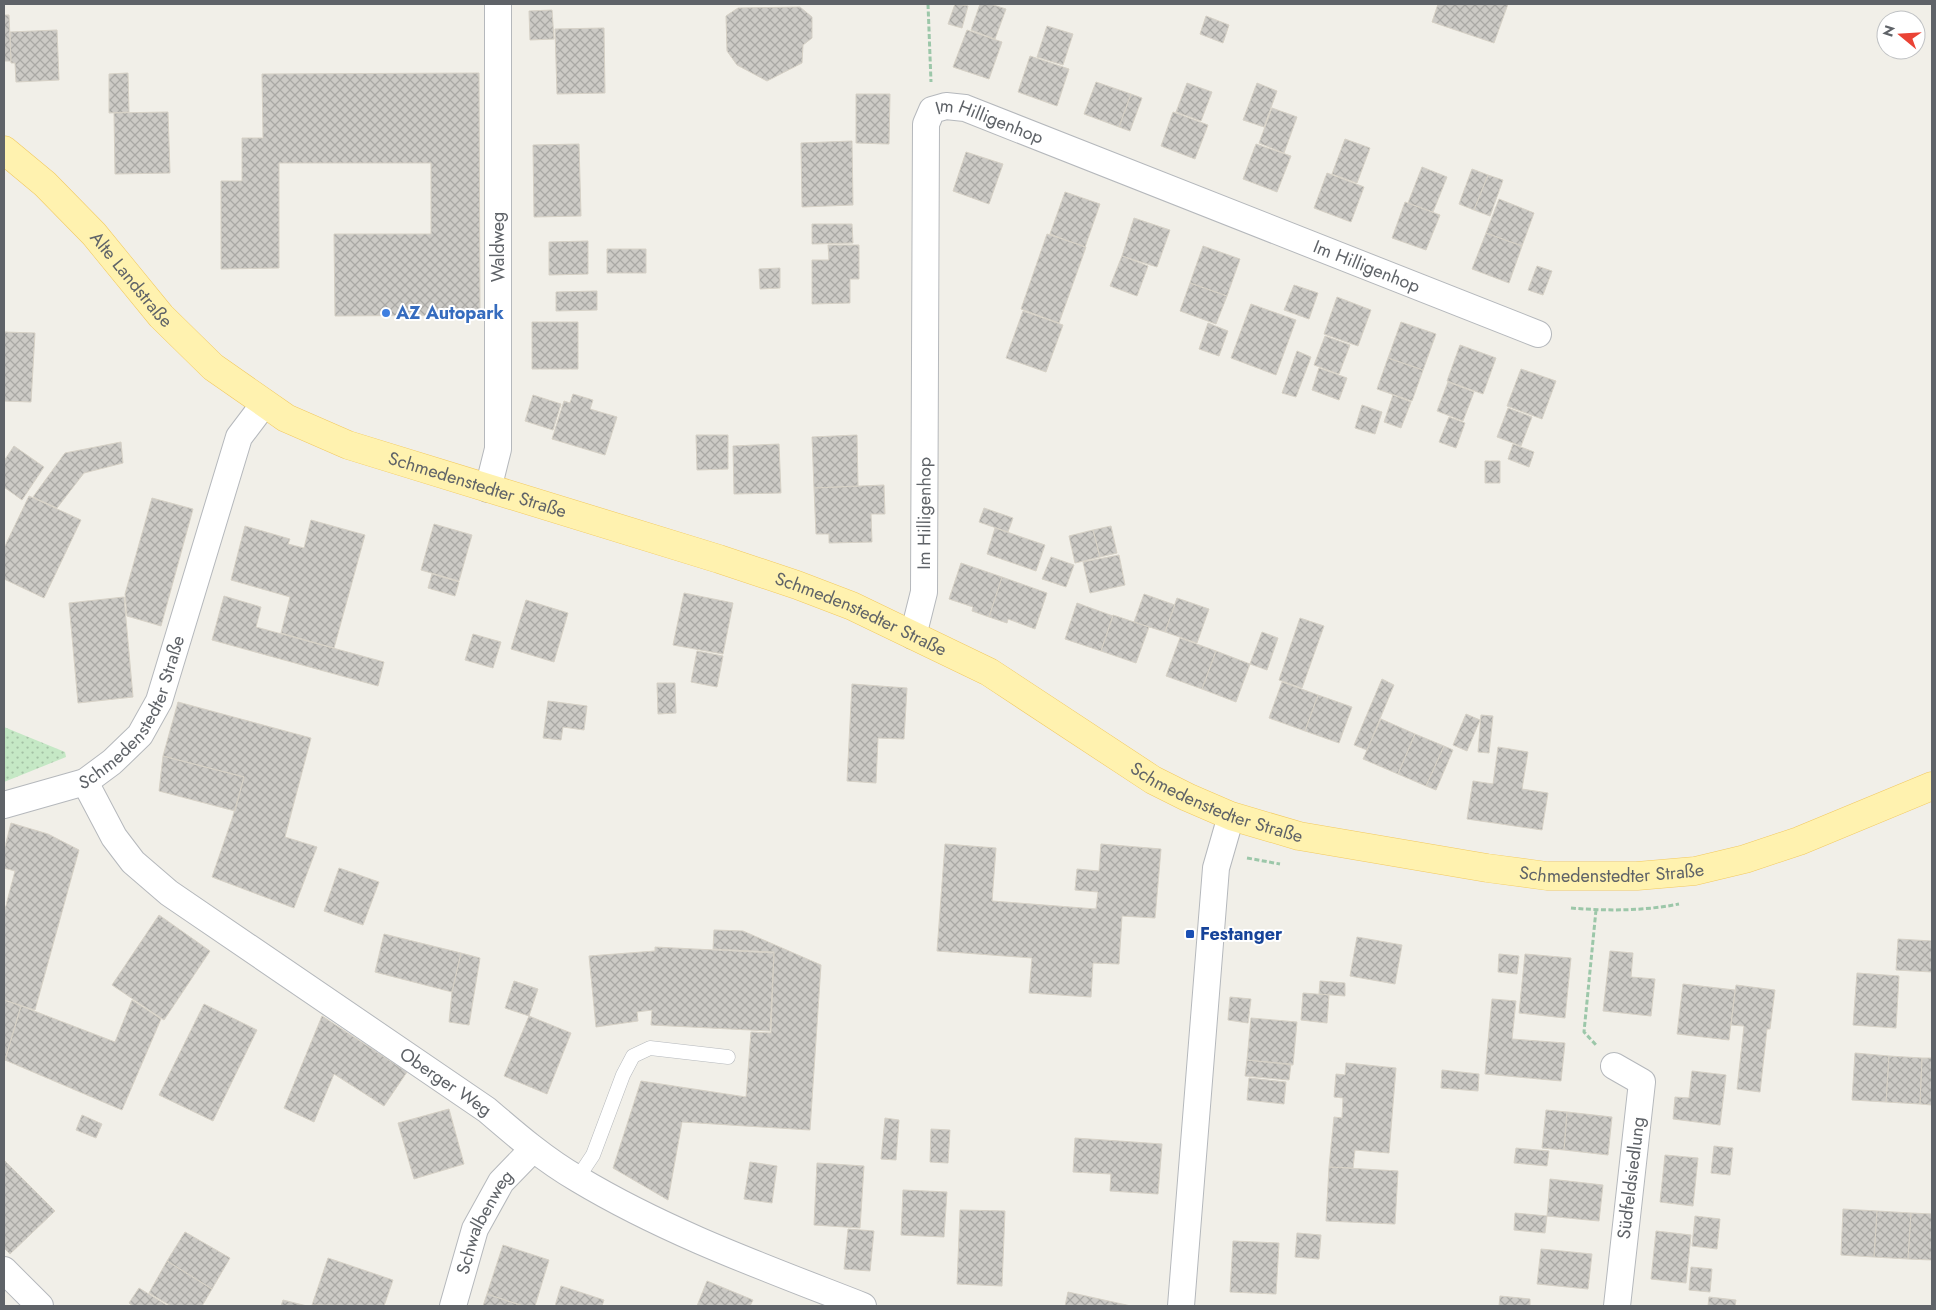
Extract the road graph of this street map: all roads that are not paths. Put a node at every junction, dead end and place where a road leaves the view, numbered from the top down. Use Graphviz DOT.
graph roads {
  1 [pos="498,4"];
  2 [pos="4,150"];
  3 [pos="1538,334"];
  4 [pos="264,404"];
  5 [pos="488,489"];
  6 [pos="913,636"];
  7 [pos="85,782"];
  8 [pos="1932,786"];
  9 [pos="4,805"];
  10 [pos="1231,816"];
  11 [pos="728,1057"];
  12 [pos="1614,1066"];
  13 [pos="533,1149"];
  14 [pos="577,1179"];
  15 [pos="4,1270"];
  16 [pos="40,1306"];
  17 [pos="453,1306"];
  18 [pos="863,1306"];
  19 [pos="1180,1306"];
  20 [pos="1616,1306"];
  1 -- 5 [label="street, Waldweg"];
  2 -- 4 [label="main road, Alte Landstraße"];
  3 -- 6 [label="street, Im Hilligenhop"];
  4 -- 5 [label="main road, Schmedenstedter Straße"];
  4 -- 7 [label="street, Schmedenstedter Straße"];
  5 -- 6 [label="main road, Schmedenstedter Straße"];
  6 -- 10 [label="main road, Schmedenstedter Straße"];
  7 -- 9 [label="street, Schmedenstedter Straße"];
  7 -- 13 [label="street, Oberger Weg"];
  8 -- 10 [label="main road, Schmedenstedter Straße"];
  10 -- 19 [label="street"];
  11 -- 14 [label="lane"];
  12 -- 20 [label="street, Südfeldsiedlung"];
  13 -- 14 [label="street, Oberger Weg"];
  13 -- 17 [label="street, Schwalbenweg"];
  14 -- 18 [label="street, Oberger Weg"];
  15 -- 16 [label="street"];
}
